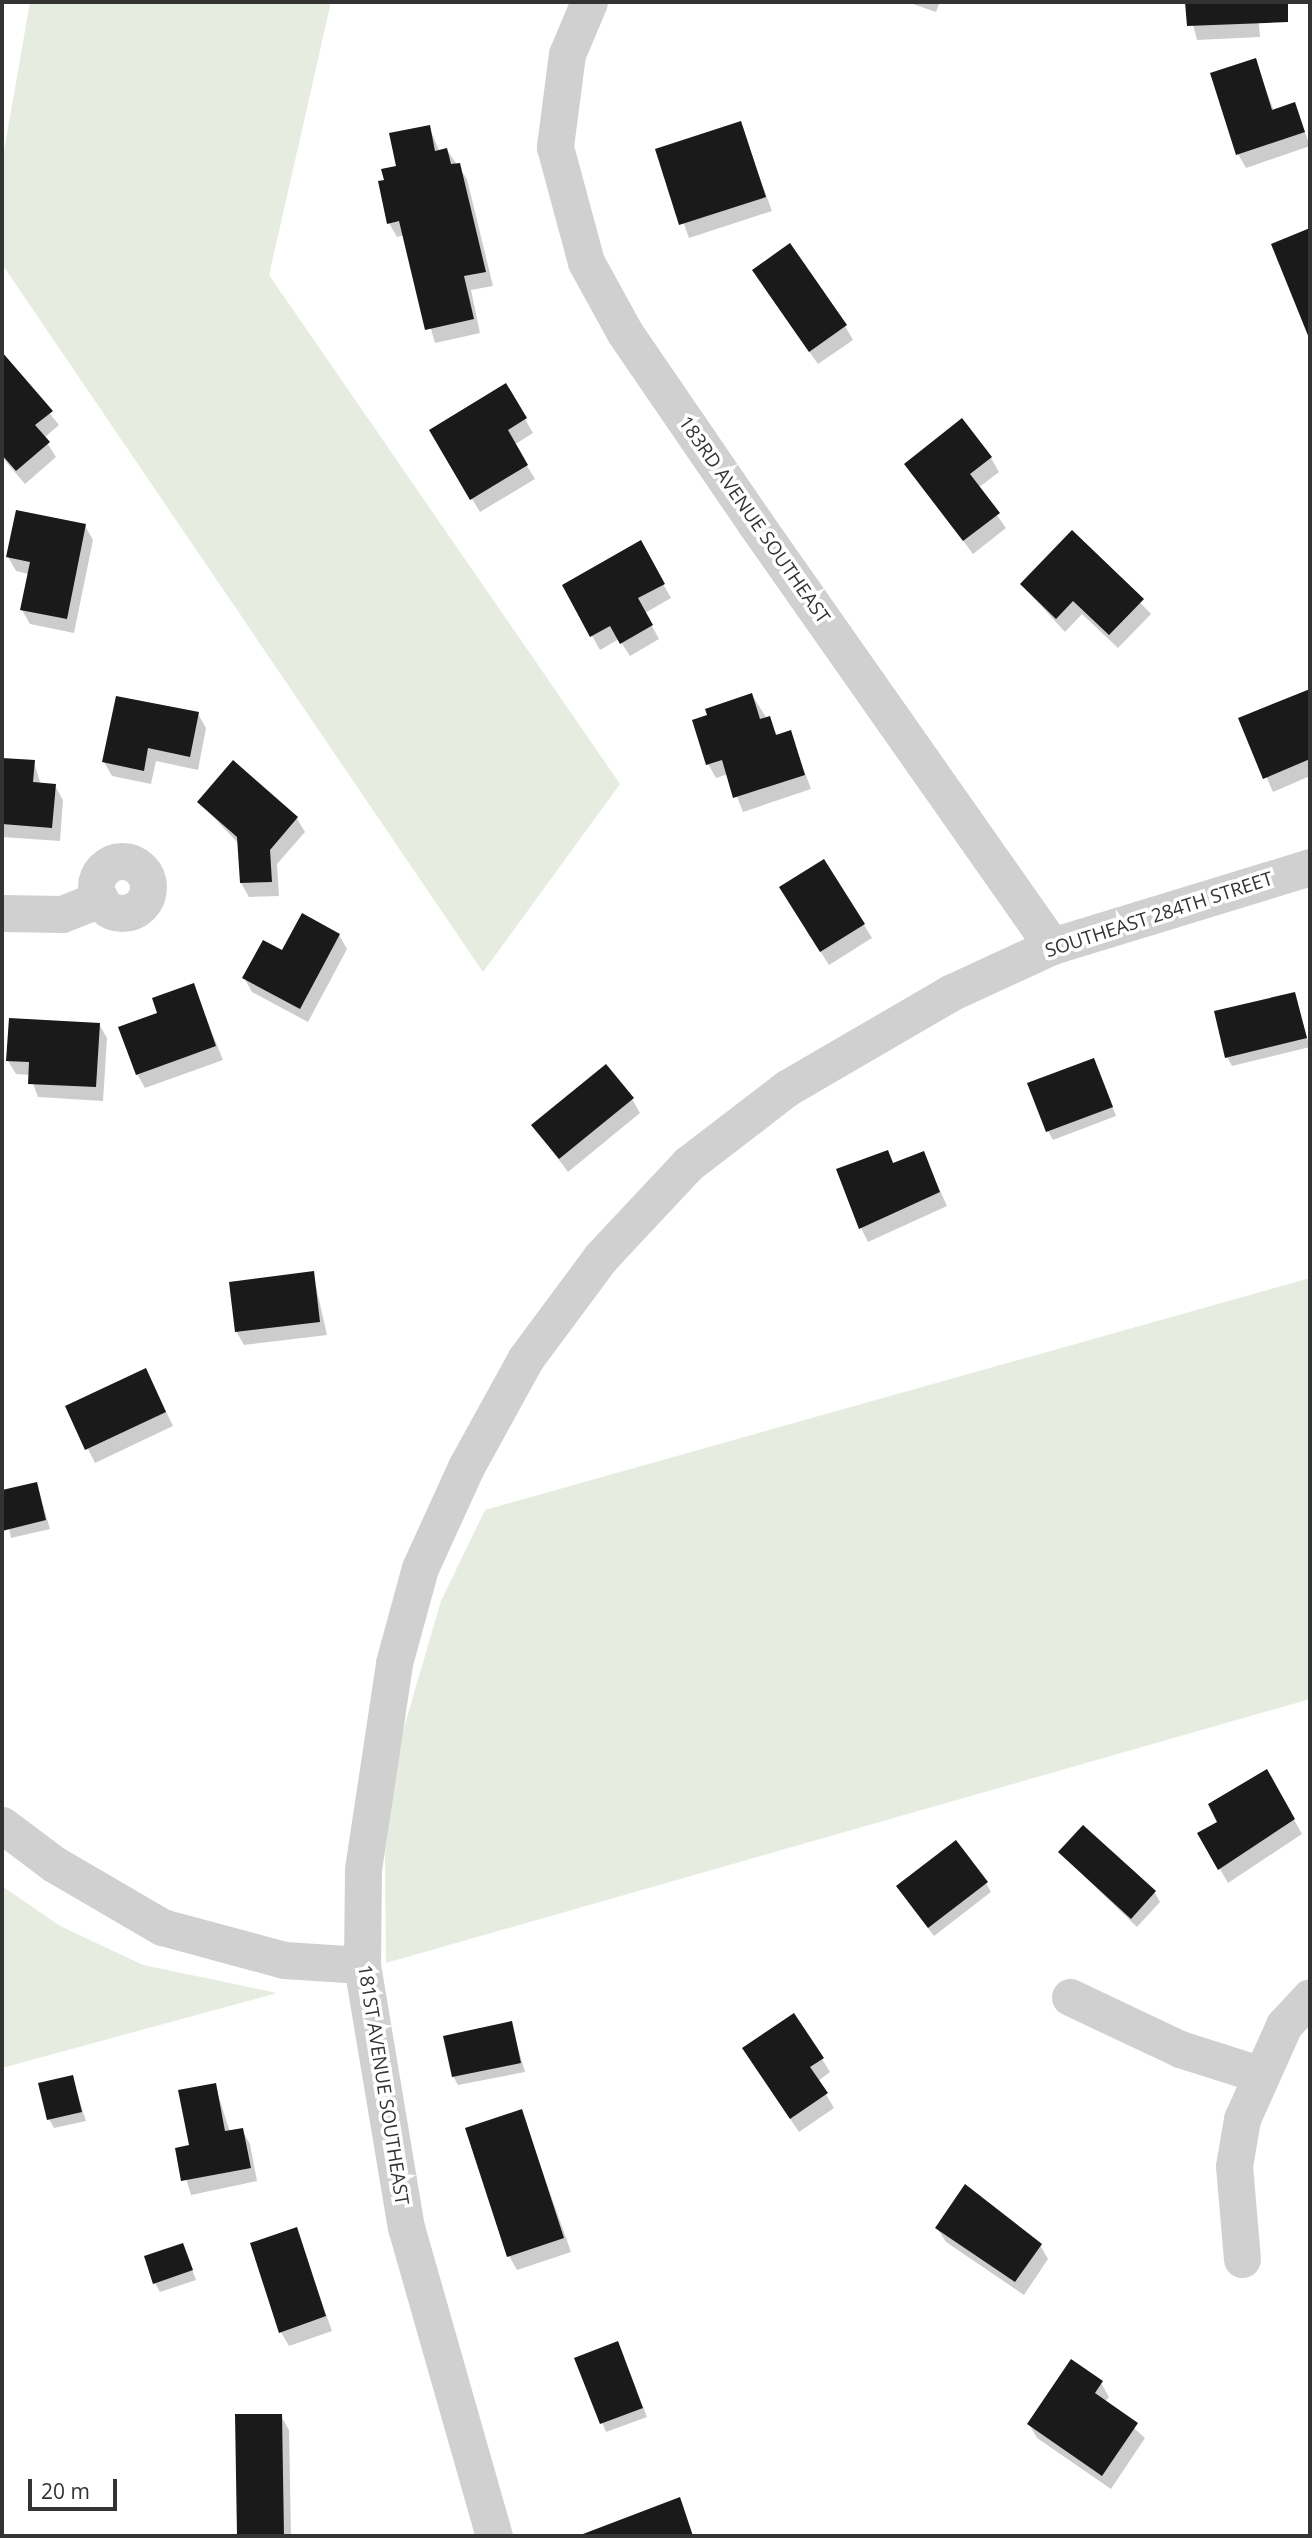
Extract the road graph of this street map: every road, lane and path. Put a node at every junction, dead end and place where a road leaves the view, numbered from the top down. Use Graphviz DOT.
graph roads {
  1 [pos="589,2"];
  2 [pos="1310,867"];
  3 [pos="100,899"];
  4 [pos="2,913"];
  5 [pos="1052,946"];
  6 [pos="688,1164"];
  7 [pos="2,1825"];
  8 [pos="362,1965"];
  9 [pos="1070,1997"];
  10 [pos="1310,1997"];
  11 [pos="1259,2074"];
  12 [pos="1242,2259"];
  13 [pos="494,2536"];
  1 -- 5 [label="street, 183RD AVENUE SOUTHEAST"];
  2 -- 5 [label="street, SOUTHEAST 284TH STREET"];
  3 -- 4 [label="street"];
  5 -- 6 [label="street, SOUTHEAST 284TH STREET"];
  6 -- 8 [label="street, 181ST AVENUE SOUTHEAST"];
  7 -- 8 [label="street"];
  8 -- 13 [label="street, 181ST AVENUE SOUTHEAST"];
  9 -- 11 [label="street"];
  10 -- 11 [label="street"];
  11 -- 12 [label="street"];
}
